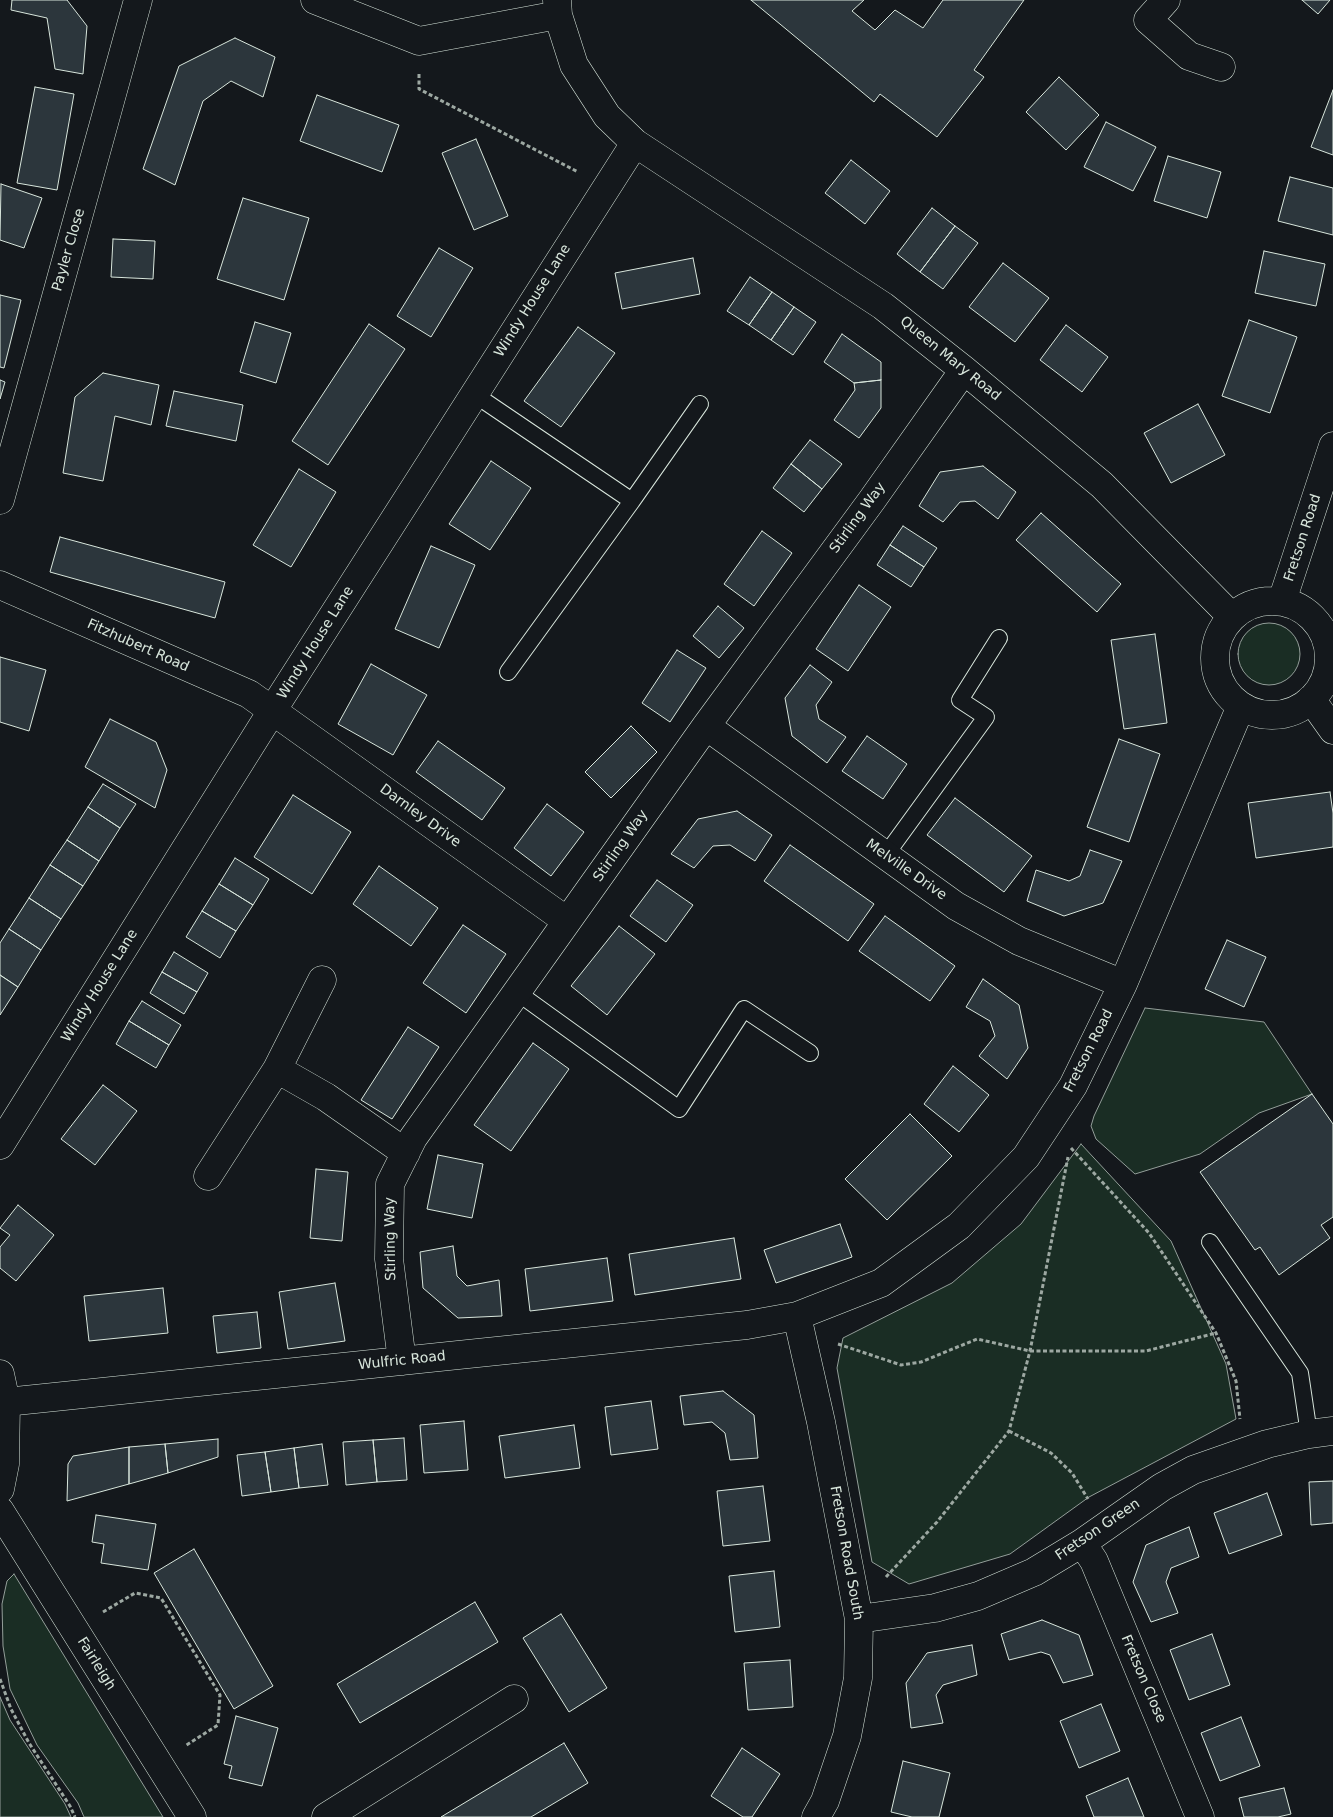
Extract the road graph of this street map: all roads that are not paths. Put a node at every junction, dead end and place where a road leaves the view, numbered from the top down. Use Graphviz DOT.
graph roads {
  1 [pos="138,0"];
  2 [pos="315,0"];
  3 [pos="1166,0"];
  4 [pos="558,8"];
  5 [pos="1221,67"];
  6 [pos="635,143"];
  7 [pos="964,370"];
  8 [pos="474,394"];
  9 [pos="700,404"];
  10 [pos="1333,446"];
  11 [pos="0,500"];
  12 [pos="632,501"];
  13 [pos="0,585"];
  14 [pos="1282,601"];
  15 [pos="1232,617"];
  16 [pos="998,638"];
  17 [pos="508,672"];
  18 [pos="1311,699"];
  19 [pos="1241,706"];
  20 [pos="272,711"];
  21 [pos="706,726"];
  22 [pos="1333,730"];
  23 [pos="885,856"];
  24 [pos="567,921"];
  25 [pos="322,980"];
  26 [pos="1123,984"];
  27 [pos="518,993"];
  28 [pos="810,1053"];
  29 [pos="277,1069"];
  30 [pos="0,1145"];
  31 [pos="406,1153"];
  32 [pos="208,1176"];
  33 [pos="1210,1242"];
  34 [pos="797,1316"];
  35 [pos="402,1361"];
  36 [pos="0,1374"];
  37 [pos="6,1402"];
  38 [pos="1321,1432"];
  39 [pos="0,1489"];
  40 [pos="0,1511"];
  41 [pos="1082,1543"];
  42 [pos="859,1619"];
  43 [pos="514,1699"];
  44 [pos="192,1817"];
  45 [pos="326,1817"];
  46 [pos="816,1817"];
  47 [pos="1200,1817"];
  1 -- 11 [label="street, Payler Close"];
  2 -- 4 [label="street"];
  3 -- 5 [label="street"];
  4 -- 6 [label="street, Queen Mary Road"];
  6 -- 7 [label="street, Queen Mary Road"];
  6 -- 8 [label="street, Windy House Lane"];
  7 -- 15 [label="street, Queen Mary Road"];
  7 -- 21 [label="street, Stirling Way"];
  8 -- 12 [label="lane"];
  8 -- 20 [label="street, Windy House Lane"];
  9 -- 12 [label="lane"];
  10 -- 14 [label="street, Fretson Road"];
  12 -- 17 [label="lane"];
  13 -- 20 [label="street, Fitzhubert Road"];
  14 -- 15 [label="street"];
  14 -- 18 [label="street"];
  15 -- 19 [label="street"];
  16 -- 23 [label="lane"];
  18 -- 19 [label="street"];
  18 -- 22 [label="street"];
  19 -- 26 [label="street, Fretson Road"];
  20 -- 24 [label="street, Darnley Drive"];
  20 -- 30 [label="street, Windy House Lane"];
  21 -- 23 [label="street, Melville Drive"];
  21 -- 24 [label="street, Stirling Way"];
  23 -- 26 [label="street, Melville Drive"];
  24 -- 27 [label="street, Stirling Way"];
  25 -- 29 [label="street"];
  26 -- 34 [label="street, Fretson Road"];
  27 -- 28 [label="lane"];
  27 -- 31 [label="street, Stirling Way"];
  29 -- 31 [label="street"];
  29 -- 32 [label="street"];
  31 -- 35 [label="street, Stirling Way"];
  33 -- 38 [label="lane"];
  34 -- 35 [label="street, Wulfric Road"];
  34 -- 42 [label="street, Fretson Road South"];
  35 -- 37 [label="street, Wulfric Road"];
  36 -- 37 [label="street"];
  37 -- 39 [label="street"];
  38 -- 41 [label="street, Fretson Green"];
  40 -- 44 [label="street, Fairleigh"];
  41 -- 42 [label="street, Fretson Green"];
  41 -- 47 [label="street, Fretson Close"];
  42 -- 46 [label="street, Fretson Road South"];
  43 -- 45 [label="street"];
}
